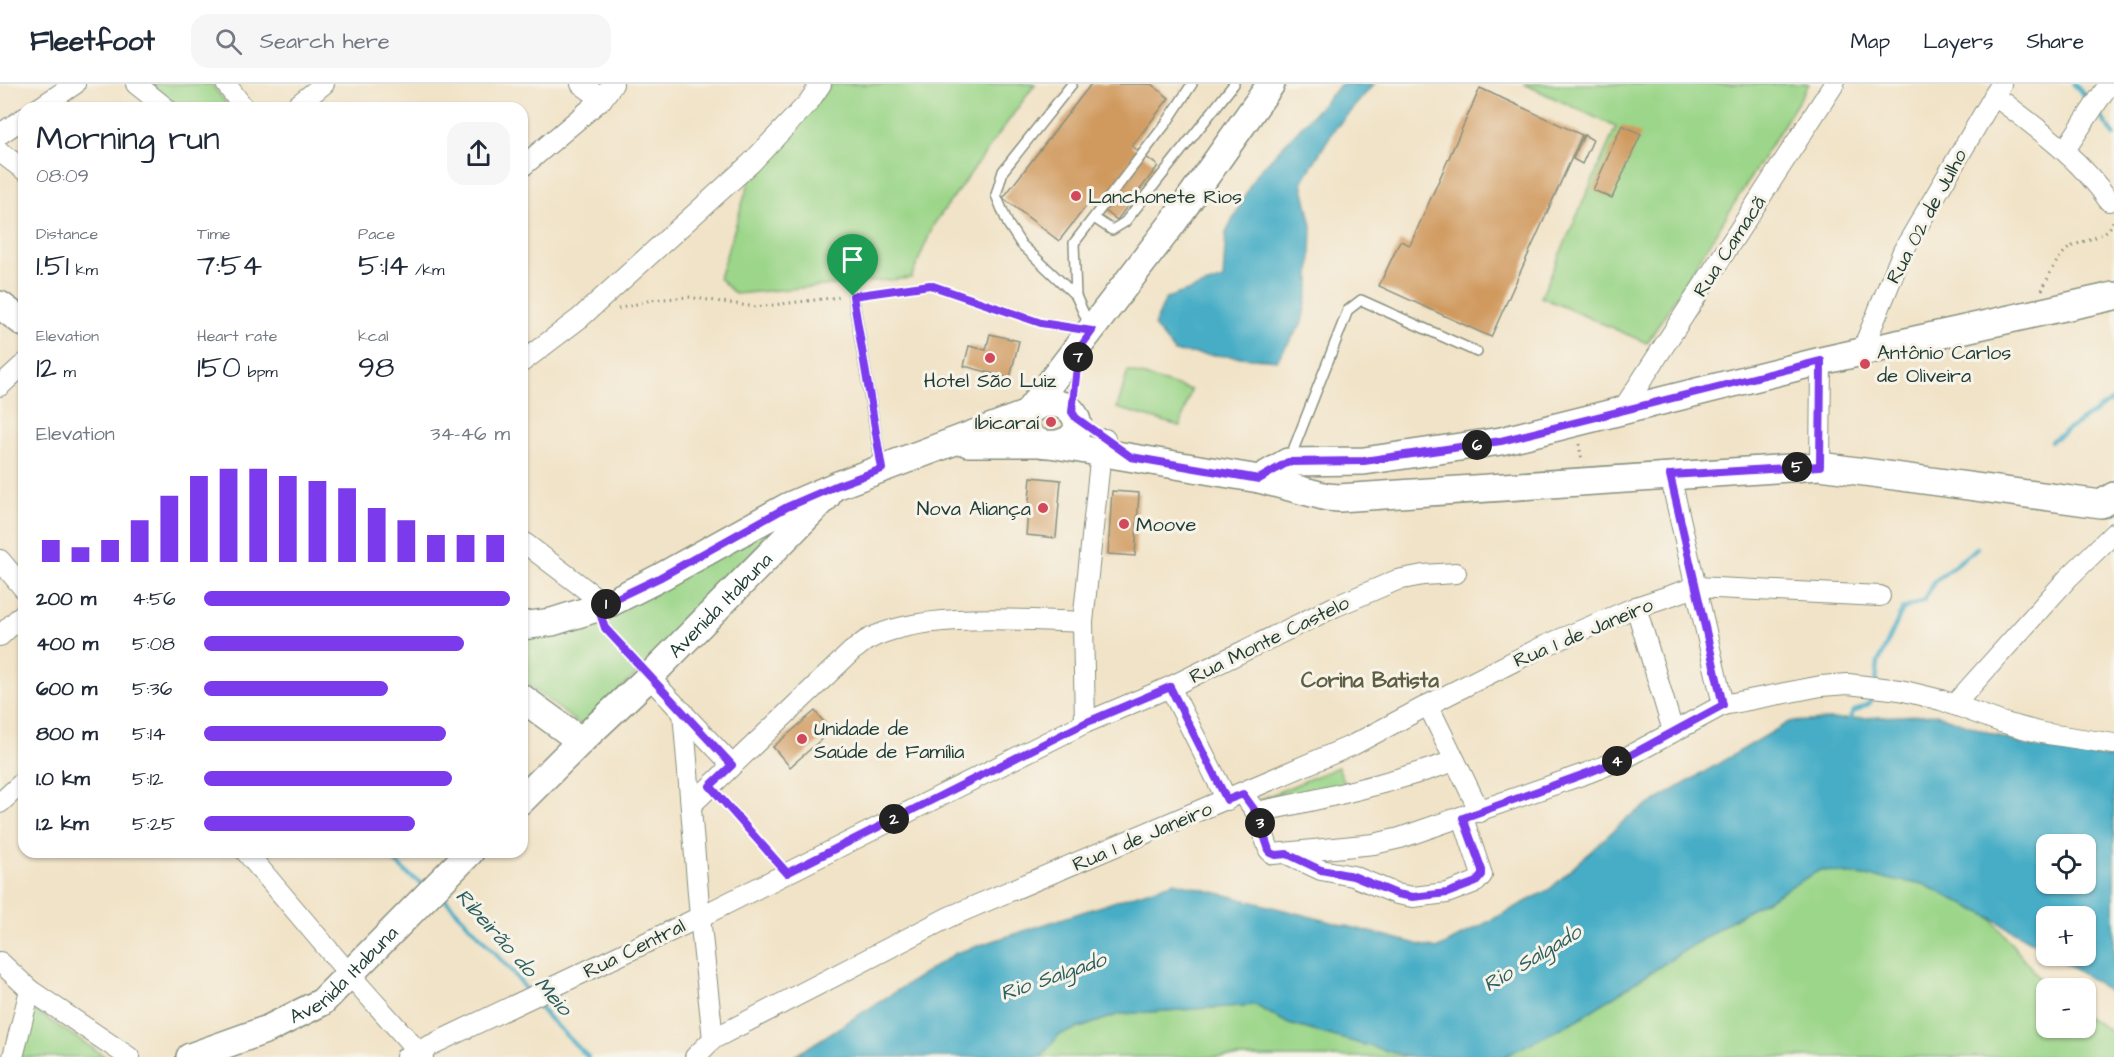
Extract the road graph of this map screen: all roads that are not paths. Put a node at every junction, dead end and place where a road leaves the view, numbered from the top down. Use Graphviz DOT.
graph roads {
  1 [pos="75,84"];
  2 [pos="136,84"];
  3 [pos="226,84"];
  4 [pos="324,84"];
  5 [pos="581,84"];
  6 [pos="821,84"];
  7 [pos="1072,84"];
  8 [pos="1192,84"];
  9 [pos="1234,84"];
  10 [pos="1271,84"];
  11 [pos="1834,84"];
  12 [pos="2109,84"];
  13 [pos="1997,89"];
  14 [pos="608,91"];
  15 [pos="48,102"];
  16 [pos="158,102"];
  17 [pos="240,102"];
  18 [pos="302,102"];
  19 [pos="18,122"];
  20 [pos="0,134"];
  21 [pos="2064,150"];
  22 [pos="0,152"];
  23 [pos="528,162"];
  24 [pos="18,166"];
  25 [pos="2109,201"];
  26 [pos="1094,218"];
  27 [pos="853,296"];
  28 [pos="1076,296"];
  29 [pos="2114,296"];
  30 [pos="0,305"];
  31 [pos="18,318"];
  32 [pos="1085,340"];
  33 [pos="1477,352"];
  34 [pos="1861,353"];
  35 [pos="528,357"];
  36 [pos="1821,361"];
  37 [pos="18,370"];
  38 [pos="0,386"];
  39 [pos="1623,409"];
  40 [pos="1029,411"];
  41 [pos="1074,415"];
  42 [pos="952,442"];
  43 [pos="1048,444"];
  44 [pos="1103,446"];
  45 [pos="1288,462"];
  46 [pos="1820,466"];
  47 [pos="882,469"];
  48 [pos="1670,475"];
  49 [pos="1259,479"];
  50 [pos="838,485"];
  51 [pos="2107,500"];
  52 [pos="2114,532"];
  53 [pos="528,546"];
  54 [pos="0,560"];
  55 [pos="1456,573"];
  56 [pos="18,582"];
  57 [pos="1696,587"];
  58 [pos="1881,596"];
  59 [pos="602,606"];
  60 [pos="1636,607"];
  61 [pos="18,619"];
  62 [pos="1083,622"];
  63 [pos="528,625"];
  64 [pos="0,636"];
  65 [pos="649,677"];
  66 [pos="1170,687"];
  67 [pos="528,702"];
  68 [pos="1428,705"];
  69 [pos="1723,705"];
  70 [pos="1954,705"];
  71 [pos="683,712"];
  72 [pos="1085,723"];
  73 [pos="1673,731"];
  74 [pos="580,741"];
  75 [pos="2114,744"];
  76 [pos="1455,760"];
  77 [pos="732,765"];
  78 [pos="18,786"];
  79 [pos="528,794"];
  80 [pos="1235,797"];
  81 [pos="0,803"];
  82 [pos="691,805"];
  83 [pos="1256,812"];
  84 [pos="1471,815"];
  85 [pos="1287,854"];
  86 [pos="251,858"];
  87 [pos="464,858"];
  88 [pos="700,917"];
  89 [pos="0,962"];
  90 [pos="349,974"];
  91 [pos="30,990"];
  92 [pos="713,1039"];
  93 [pos="416,1055"];
  94 [pos="13,1057"];
  95 [pos="129,1057"];
  96 [pos="190,1057"];
  97 [pos="695,1057"];
  1 -- 15 [label="street"];
  2 -- 16 [label="street"];
  3 -- 17 [label="street"];
  4 -- 18 [label="street"];
  5 -- 14 [label="street"];
  6 -- 35 [label="street"];
  7 -- 28 [label="lane"];
  8 -- 26 [label="lane"];
  9 -- 26 [label="lane"];
  10 -- 32 [label="main road"];
  11 -- 39 [label="street, Rua Camacã"];
  12 -- 21 [label="street"];
  13 -- 21 [label="street"];
  13 -- 34 [label="street, Rua 02 de Julho"];
  14 -- 23 [label="street"];
  19 -- 20 [label="street"];
  21 -- 25 [label="street"];
  22 -- 24 [label="street"];
  26 -- 28 [label="lane"];
  27 -- 47 [label="lane"];
  28 -- 32 [label="lane"];
  29 -- 34 [label="main road"];
  30 -- 31 [label="main road"];
  32 -- 40 [label="main road"];
  32 -- 41 [label="main road"];
  33 -- 45 [label="lane"];
  34 -- 36 [label="main road"];
  36 -- 39 [label="main road"];
  36 -- 46 [label="street"];
  37 -- 38 [label="street"];
  39 -- 45 [label="main road"];
  40 -- 41 [label="main road"];
  40 -- 42 [label="main road"];
  40 -- 43 [label="main road"];
  41 -- 43 [label="main road"];
  41 -- 44 [label="main road"];
  42 -- 43 [label="main road"];
  42 -- 47 [label="main road"];
  43 -- 44 [label="main road"];
  44 -- 49 [label="main road"];
  44 -- 62 [label="street"];
  45 -- 49 [label="main road"];
  46 -- 48 [label="main road"];
  46 -- 51 [label="main road"];
  47 -- 50 [label="main road"];
  48 -- 49 [label="main road"];
  48 -- 57 [label="street"];
  50 -- 59 [label="main road"];
  50 -- 65 [label="main road, Avenida Itabuna"];
  51 -- 52 [label="street"];
  52 -- 70 [label="street"];
  53 -- 59 [label="street"];
  54 -- 56 [label="street"];
  55 -- 66 [label="street, Rua Monte Castelo"];
  57 -- 58 [label="street"];
  57 -- 60 [label="street, Rua 1 de Janeiro"];
  57 -- 69 [label="street"];
  59 -- 63 [label="main road"];
  60 -- 68 [label="street, Rua 1 de Janeiro"];
  60 -- 73 [label="street"];
  61 -- 64 [label="street"];
  62 -- 72 [label="street"];
  62 -- 77 [label="street"];
  65 -- 71 [label="street"];
  65 -- 74 [label="main road, Avenida Itabuna"];
  66 -- 72 [label="street, Rua Monte Castelo"];
  66 -- 80 [label="street"];
  67 -- 74 [label="main road"];
  68 -- 76 [label="street"];
  68 -- 80 [label="street, Rua 1 de Janeiro"];
  69 -- 70 [label="street"];
  69 -- 73 [label="street"];
  70 -- 75 [label="street"];
  71 -- 77 [label="street"];
  71 -- 82 [label="street"];
  72 -- 88 [label="street, Rua Monte Castelo"];
  73 -- 84 [label="street"];
  74 -- 79 [label="main road, Avenida Itabuna"];
  76 -- 83 [label="street"];
  76 -- 84 [label="street"];
  77 -- 82 [label="street"];
  78 -- 81 [label="street"];
  80 -- 83 [label="street"];
  80 -- 92 [label="street, Rua 1 de Janeiro"];
  82 -- 88 [label="street"];
  83 -- 85 [label="street"];
  84 -- 85 [label="street"];
  84 -- 85 [label="street"];
  86 -- 90 [label="street"];
  87 -- 90 [label="main road, Avenida Itabuna"];
  88 -- 92 [label="street"];
  88 -- 93 [label="street, Rua Central"];
  89 -- 91 [label="street"];
  90 -- 93 [label="street"];
  90 -- 96 [label="main road, Avenida Itabuna"];
  91 -- 94 [label="street"];
  91 -- 95 [label="street"];
  92 -- 97 [label="street, Rua 1 de Janeiro"];
}
